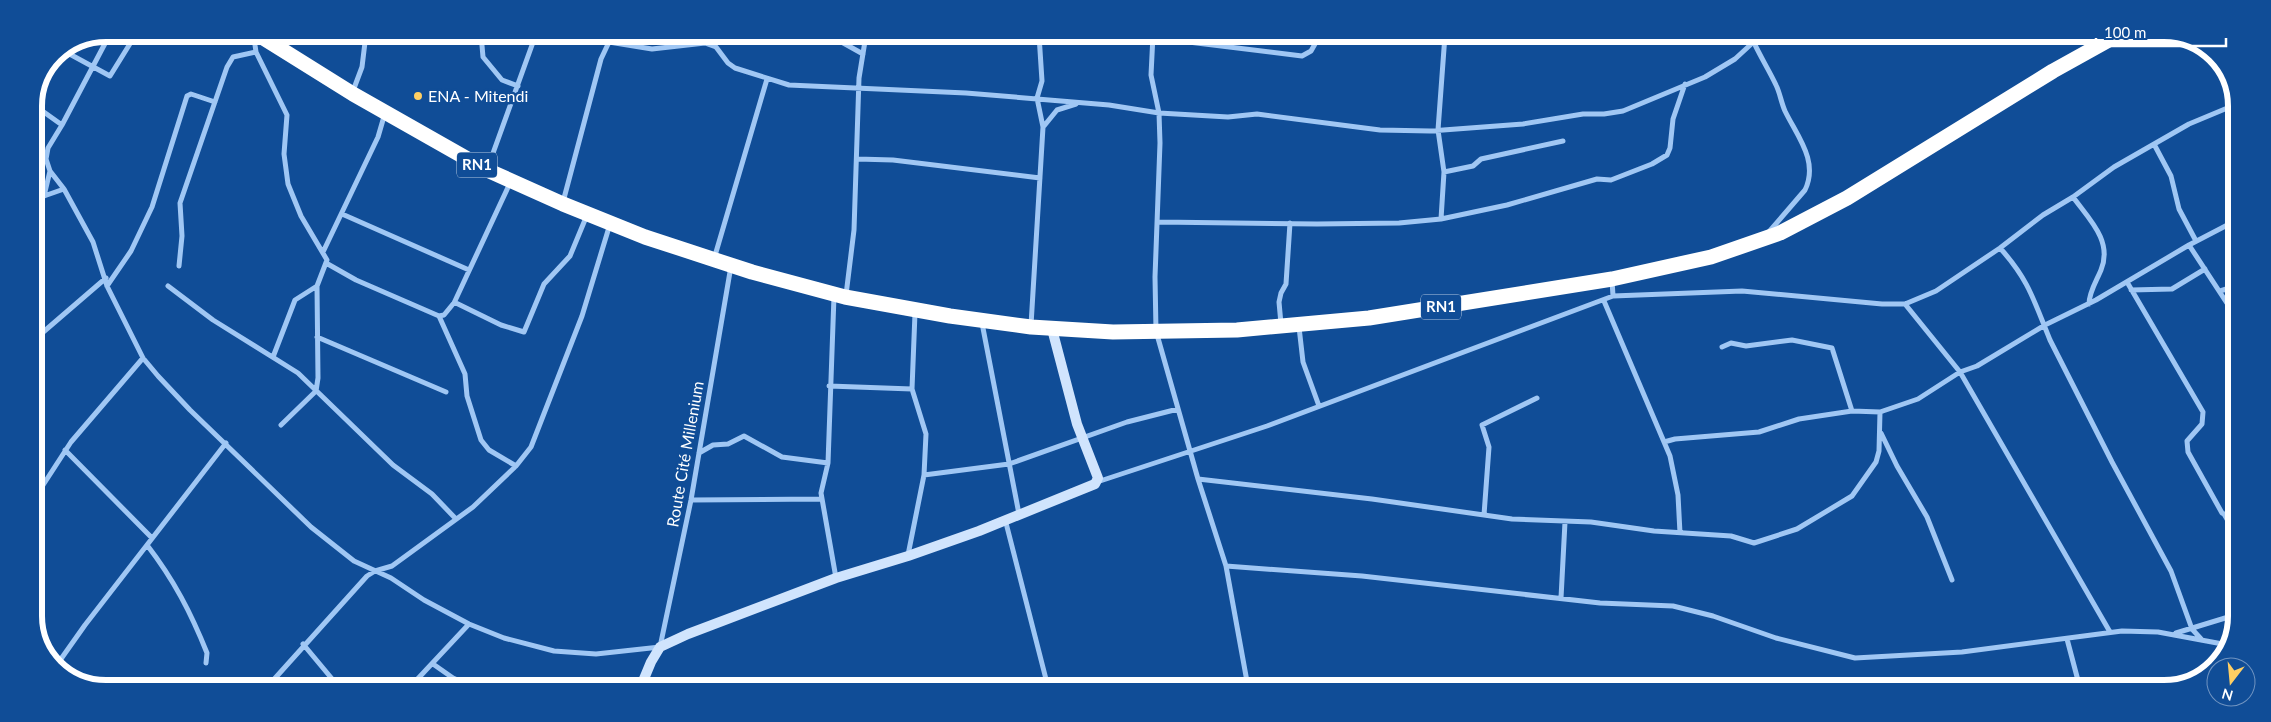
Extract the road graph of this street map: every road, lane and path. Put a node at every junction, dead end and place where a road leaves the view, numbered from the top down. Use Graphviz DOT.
graph roads {
  1 [pos="106,42"];
  2 [pos="131,42"];
  3 [pos="256,42"];
  4 [pos="269,42"];
  5 [pos="365,42"];
  6 [pos="482,42"];
  7 [pos="533,42"];
  8 [pos="609,42"];
  9 [pos="841,42"];
  10 [pos="865,42"];
  11 [pos="1039,42"];
  12 [pos="1153,42"];
  13 [pos="1201,42"];
  14 [pos="1316,42"];
  15 [pos="1444,42"];
  16 [pos="1750,42"];
  17 [pos="1754,42"];
  18 [pos="2105,42"];
  19 [pos="256,52"];
  20 [pos="70,54"];
  21 [pos="862,54"];
  22 [pos="92,67"];
  23 [pos="767,79"];
  24 [pos="1685,84"];
  25 [pos="518,86"];
  26 [pos="858,87"];
  27 [pos="352,94"];
  28 [pos="1037,98"];
  29 [pos="216,102"];
  30 [pos="1080,103"];
  31 [pos="2228,108"];
  32 [pos="42,111"];
  33 [pos="385,112"];
  34 [pos="1159,113"];
  35 [pos="62,125"];
  36 [pos="1044,127"];
  37 [pos="1438,130"];
  38 [pos="1563,141"];
  39 [pos="2155,146"];
  40 [pos="42,159"];
  41 [pos="46,159"];
  42 [pos="857,159"];
  43 [pos="487,170"];
  44 [pos="50,171"];
  45 [pos="1444,172"];
  46 [pos="1040,178"];
  47 [pos="510,182"];
  48 [pos="64,189"];
  49 [pos="44,196"];
  50 [pos="2073,197"];
  51 [pos="563,204"];
  52 [pos="342,214"];
  53 [pos="587,214"];
  54 [pos="1442,219"];
  55 [pos="1159,222"];
  56 [pos="610,223"];
  57 [pos="1290,223"];
  58 [pos="2228,224"];
  59 [pos="1763,239"];
  60 [pos="2196,241"];
  61 [pos="2189,245"];
  62 [pos="2000,248"];
  63 [pos="323,252"];
  64 [pos="714,260"];
  65 [pos="326,264"];
  66 [pos="731,265"];
  67 [pos="179,266"];
  68 [pos="2205,269"];
  69 [pos="469,270"];
  70 [pos="106,278"];
  71 [pos="1612,279"];
  72 [pos="2127,282"];
  73 [pos="107,286"];
  74 [pos="168,286"];
  75 [pos="317,286"];
  76 [pos="2228,288"];
  77 [pos="2131,290"];
  78 [pos="2220,291"];
  79 [pos="840,296"];
  80 [pos="1614,296"];
  81 [pos="1604,301"];
  82 [pos="454,303"];
  83 [pos="1905,304"];
  84 [pos="2089,304"];
  85 [pos="2228,304"];
  86 [pos="915,310"];
  87 [pos="439,316"];
  88 [pos="982,320"];
  89 [pos="1298,325"];
  90 [pos="2045,325"];
  91 [pos="1031,327"];
  92 [pos="1281,327"];
  93 [pos="1052,329"];
  94 [pos="1156,331"];
  95 [pos="42,333"];
  96 [pos="317,336"];
  97 [pos="1722,347"];
  98 [pos="273,357"];
  99 [pos="143,358"];
  100 [pos="1960,372"];
  101 [pos="830,386"];
  102 [pos="912,389"];
  103 [pos="316,391"];
  104 [pos="446,392"];
  105 [pos="1538,398"];
  106 [pos="1319,406"];
  107 [pos="1178,409"];
  108 [pos="1852,411"];
  109 [pos="1880,412"];
  110 [pos="281,426"];
  111 [pos="1880,432"];
  112 [pos="1083,439"];
  113 [pos="1664,442"];
  114 [pos="226,443"];
  115 [pos="65,450"];
  116 [pos="1190,450"];
  117 [pos="699,452"];
  118 [pos="828,463"];
  119 [pos="1009,464"];
  120 [pos="516,466"];
  121 [pos="924,475"];
  122 [pos="1198,480"];
  123 [pos="1097,482"];
  124 [pos="43,485"];
  125 [pos="821,499"];
  126 [pos="691,500"];
  127 [pos="2228,513"];
  128 [pos="1019,514"];
  129 [pos="2224,514"];
  130 [pos="1484,515"];
  131 [pos="456,519"];
  132 [pos="1005,519"];
  133 [pos="2228,521"];
  134 [pos="1564,522"];
  135 [pos="1680,533"];
  136 [pos="152,538"];
  137 [pos="147,546"];
  138 [pos="908,556"];
  139 [pos="1226,566"];
  140 [pos="375,571"];
  141 [pos="836,578"];
  142 [pos="1952,580"];
  143 [pos="1561,598"];
  144 [pos="2228,617"];
  145 [pos="469,624"];
  146 [pos="2192,629"];
  147 [pos="2110,632"];
  148 [pos="2173,634"];
  149 [pos="2068,638"];
  150 [pos="2202,640"];
  151 [pos="303,644"];
  152 [pos="2222,644"];
  153 [pos="660,647"];
  154 [pos="60,660"];
  155 [pos="206,663"];
  156 [pos="432,664"];
  157 [pos="273,680"];
  158 [pos="333,680"];
  159 [pos="417,680"];
  160 [pos="458,680"];
  161 [pos="644,680"];
  162 [pos="1046,680"];
  163 [pos="1247,680"];
  164 [pos="2078,680"];
  1 -- 22 [label="street"];
  2 -- 22 [label="street"];
  3 -- 19 [label="street"];
  4 -- 27 [label="highway, RN1"];
  5 -- 27 [label="street"];
  6 -- 25 [label="street"];
  7 -- 25 [label="street"];
  8 -- 23 [label="street"];
  8 -- 51 [label="street"];
  9 -- 21 [label="street"];
  10 -- 21 [label="street"];
  11 -- 28 [label="street"];
  12 -- 34 [label="street"];
  13 -- 14 [label="street"];
  15 -- 37 [label="street"];
  16 -- 24 [label="street"];
  17 -- 59 [label="street"];
  18 -- 59 [label="highway, RN1"];
  19 -- 29 [label="street"];
  19 -- 63 [label="street"];
  20 -- 22 [label="street"];
  21 -- 26 [label="street"];
  22 -- 35 [label="street"];
  23 -- 26 [label="street"];
  23 -- 64 [label="street"];
  24 -- 37 [label="street"];
  24 -- 54 [label="street"];
  25 -- 43 [label="street"];
  26 -- 28 [label="street"];
  26 -- 42 [label="street"];
  27 -- 33 [label="highway, RN1"];
  28 -- 30 [label="street"];
  28 -- 36 [label="street"];
  29 -- 67 [label="street"];
  29 -- 73 [label="street"];
  30 -- 34 [label="street"];
  30 -- 36 [label="street"];
  31 -- 39 [label="street"];
  32 -- 35 [label="street"];
  33 -- 43 [label="highway, RN1"];
  33 -- 52 [label="street"];
  34 -- 37 [label="street"];
  34 -- 55 [label="street"];
  35 -- 41 [label="street"];
  36 -- 46 [label="street"];
  37 -- 45 [label="street"];
  38 -- 45 [label="street"];
  39 -- 50 [label="street"];
  39 -- 60 [label="street"];
  40 -- 41 [label="street"];
  41 -- 44 [label="street"];
  42 -- 46 [label="street"];
  42 -- 79 [label="street"];
  43 -- 47 [label="highway, RN1"];
  44 -- 48 [label="street"];
  44 -- 49 [label="street"];
  45 -- 54 [label="street"];
  46 -- 91 [label="street"];
  47 -- 51 [label="highway, RN1"];
  47 -- 69 [label="street"];
  48 -- 49 [label="street"];
  48 -- 70 [label="street"];
  50 -- 62 [label="street"];
  50 -- 84 [label="street"];
  51 -- 53 [label="highway, RN1"];
  52 -- 63 [label="street"];
  52 -- 69 [label="street"];
  53 -- 56 [label="highway, RN1"];
  53 -- 82 [label="street"];
  54 -- 57 [label="street"];
  55 -- 57 [label="street"];
  55 -- 94 [label="street"];
  56 -- 64 [label="highway, RN1"];
  56 -- 120 [label="street"];
  57 -- 92 [label="street"];
  58 -- 60 [label="street"];
  59 -- 71 [label="highway, RN1"];
  60 -- 61 [label="street"];
  61 -- 68 [label="street"];
  61 -- 72 [label="street"];
  62 -- 83 [label="street"];
  62 -- 90 [label="street"];
  63 -- 65 [label="street"];
  64 -- 66 [label="highway, RN1"];
  65 -- 75 [label="street"];
  65 -- 87 [label="street"];
  66 -- 79 [label="highway, RN1"];
  66 -- 117 [label="street, Route Cité Millenium"];
  68 -- 77 [label="street"];
  68 -- 78 [label="street"];
  69 -- 82 [label="street"];
  70 -- 73 [label="street"];
  70 -- 95 [label="street"];
  71 -- 80 [label="street"];
  71 -- 89 [label="highway, RN1"];
  72 -- 77 [label="street"];
  72 -- 84 [label="street"];
  73 -- 99 [label="street"];
  74 -- 98 [label="street"];
  75 -- 96 [label="street"];
  75 -- 98 [label="street"];
  76 -- 78 [label="street"];
  77 -- 129 [label="street"];
  78 -- 85 [label="street"];
  79 -- 86 [label="highway, RN1"];
  79 -- 101 [label="street"];
  80 -- 81 [label="street"];
  80 -- 83 [label="street"];
  81 -- 106 [label="street"];
  81 -- 113 [label="street"];
  82 -- 87 [label="street"];
  83 -- 100 [label="street"];
  84 -- 90 [label="street"];
  86 -- 88 [label="highway, RN1"];
  86 -- 102 [label="street"];
  87 -- 120 [label="street"];
  88 -- 91 [label="highway, RN1"];
  88 -- 119 [label="street"];
  89 -- 92 [label="highway, RN1"];
  89 -- 106 [label="street"];
  90 -- 100 [label="street"];
  90 -- 146 [label="street"];
  91 -- 93 [label="highway, RN1"];
  92 -- 94 [label="highway, RN1"];
  93 -- 94 [label="highway, RN1"];
  93 -- 112 [label="street"];
  94 -- 107 [label="street"];
  96 -- 103 [label="street"];
  96 -- 104 [label="street"];
  97 -- 108 [label="street"];
  98 -- 103 [label="street"];
  99 -- 114 [label="street"];
  99 -- 115 [label="street"];
  100 -- 109 [label="street"];
  100 -- 147 [label="street"];
  101 -- 102 [label="street"];
  101 -- 118 [label="street"];
  102 -- 121 [label="street"];
  103 -- 110 [label="street"];
  103 -- 131 [label="street"];
  105 -- 130 [label="street"];
  106 -- 116 [label="street"];
  107 -- 112 [label="street"];
  107 -- 116 [label="street"];
  108 -- 109 [label="street"];
  108 -- 113 [label="street"];
  109 -- 111 [label="street"];
  111 -- 135 [label="street"];
  111 -- 142 [label="street"];
  112 -- 119 [label="street"];
  112 -- 123 [label="street"];
  113 -- 135 [label="street"];
  114 -- 136 [label="street"];
  114 -- 140 [label="street"];
  115 -- 124 [label="street"];
  115 -- 136 [label="street"];
  116 -- 122 [label="street"];
  116 -- 123 [label="street"];
  117 -- 118 [label="street"];
  117 -- 126 [label="street, Route Cité Millenium"];
  118 -- 125 [label="street"];
  119 -- 121 [label="street"];
  119 -- 128 [label="street"];
  120 -- 131 [label="street"];
  121 -- 138 [label="street"];
  122 -- 130 [label="street"];
  122 -- 139 [label="street"];
  123 -- 128 [label="street"];
  125 -- 126 [label="street"];
  125 -- 141 [label="street"];
  126 -- 153 [label="street, Route Cité Millenium"];
  127 -- 129 [label="street"];
  128 -- 132 [label="street"];
  129 -- 133 [label="street"];
  130 -- 134 [label="street"];
  131 -- 140 [label="street"];
  132 -- 138 [label="street"];
  132 -- 162 [label="street"];
  134 -- 135 [label="street"];
  134 -- 143 [label="street"];
  136 -- 137 [label="street"];
  137 -- 154 [label="street"];
  137 -- 155 [label="street"];
  138 -- 141 [label="street"];
  139 -- 143 [label="street"];
  139 -- 163 [label="street"];
  140 -- 145 [label="street"];
  140 -- 151 [label="street"];
  141 -- 153 [label="street"];
  143 -- 149 [label="street"];
  144 -- 146 [label="street"];
  145 -- 153 [label="street"];
  145 -- 156 [label="street"];
  146 -- 148 [label="street"];
  146 -- 150 [label="street"];
  147 -- 148 [label="street"];
  147 -- 149 [label="street"];
  148 -- 150 [label="street"];
  149 -- 164 [label="street"];
  150 -- 152 [label="street"];
  151 -- 157 [label="street"];
  151 -- 158 [label="street"];
  153 -- 161 [label="street"];
  156 -- 159 [label="street"];
  156 -- 160 [label="street"];
}
